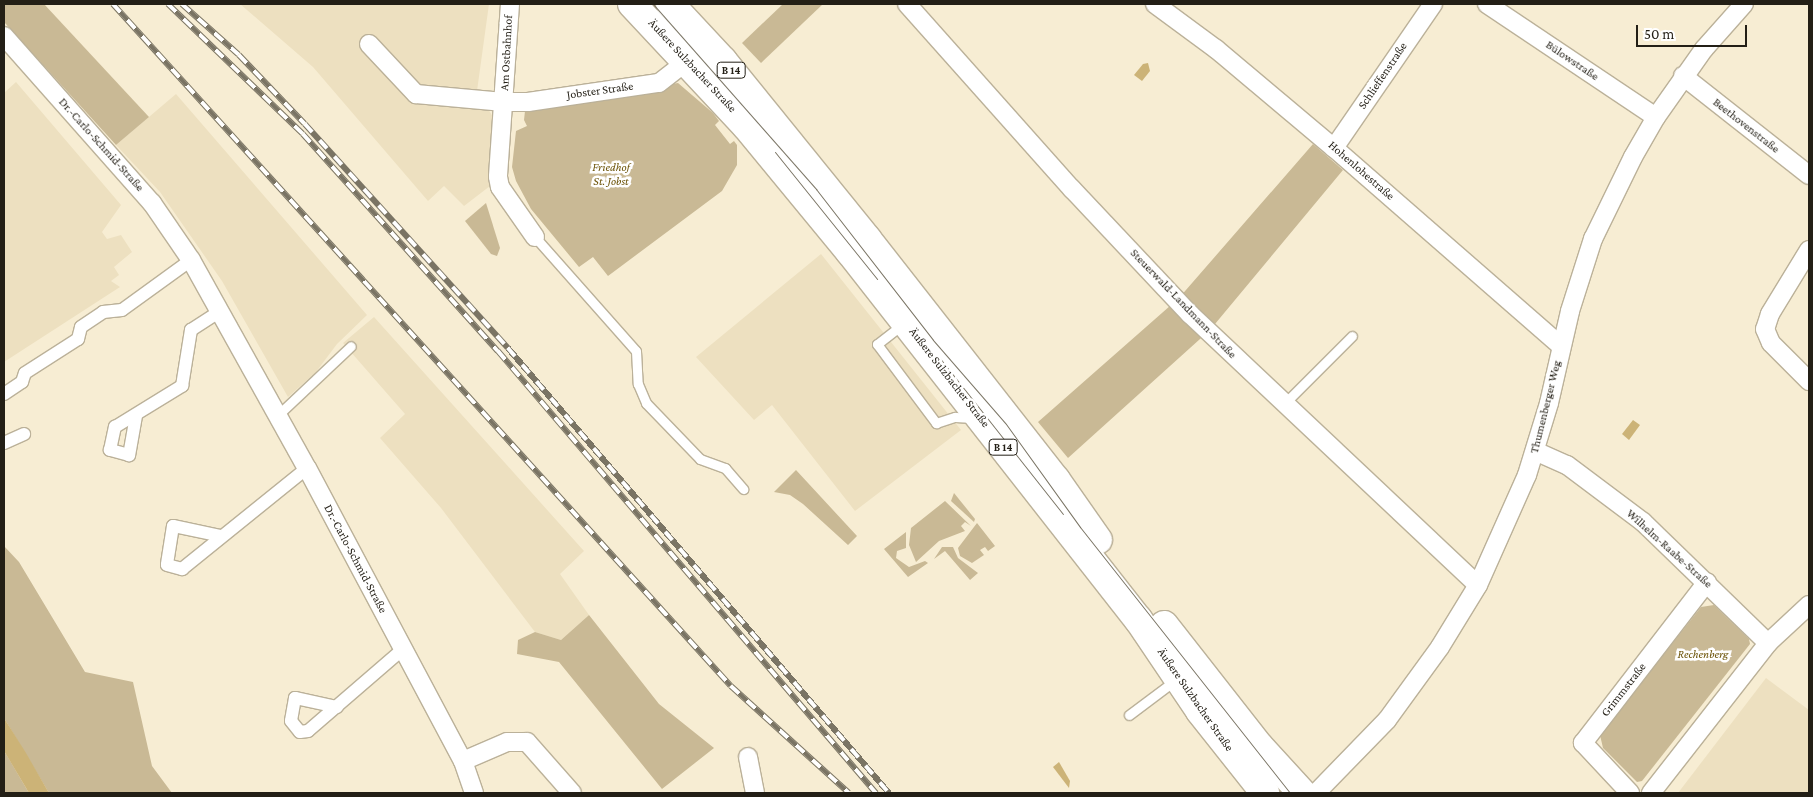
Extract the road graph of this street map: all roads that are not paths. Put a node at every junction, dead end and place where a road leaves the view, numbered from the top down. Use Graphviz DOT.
graph roads {
  1 [pos="510,4"];
  2 [pos="632,4"];
  3 [pos="670,4"];
  4 [pos="907,4"];
  5 [pos="1155,4"];
  6 [pos="1433,4"];
  7 [pos="1487,4"];
  8 [pos="1744,4"];
  9 [pos="4,36"];
  10 [pos="369,44"];
  11 [pos="688,60"];
  12 [pos="1683,76"];
  13 [pos="504,102"];
  14 [pos="1656,117"];
  15 [pos="1334,148"];
  16 [pos="1809,175"];
  17 [pos="814,190"];
  18 [pos="849,234"];
  19 [pos="535,238"];
  20 [pos="1809,250"];
  21 [pos="191,260"];
  22 [pos="220,311"];
  23 [pos="905,322"];
  24 [pos="1352,336"];
  25 [pos="351,346"];
  26 [pos="1561,346"];
  27 [pos="1809,381"];
  28 [pos="4,394"];
  29 [pos="1284,404"];
  30 [pos="278,415"];
  31 [pos="136,416"];
  32 [pos="982,419"];
  33 [pos="24,434"];
  34 [pos="4,443"];
  35 [pos="1535,451"];
  36 [pos="307,468"];
  37 [pos="1047,486"];
  38 [pos="743,489"];
  39 [pos="221,536"];
  40 [pos="1707,582"];
  41 [pos="1478,585"];
  42 [pos="1809,605"];
  43 [pos="1768,643"];
  44 [pos="402,650"];
  45 [pos="1179,677"];
  46 [pos="337,706"];
  47 [pos="1129,715"];
  48 [pos="748,757"];
  49 [pos="463,762"];
  50 [pos="474,793"];
  51 [pos="572,793"];
  52 [pos="754,793"];
  53 [pos="1265,793"];
  54 [pos="1302,793"];
  55 [pos="1316,793"];
  56 [pos="1630,793"];
  57 [pos="1651,793"];
  1 -- 13 [label="street, Am Ostbahnhof"];
  2 -- 11 [label="main road, Äußere Sulzbacher Straße / B 14"];
  3 -- 17 [label="main road, Äußere Sulzbacher Straße / B 14"];
  4 -- 29 [label="street, Steuerwald-Landmann-Straße"];
  5 -- 15 [label="street, Hohenlohestraße"];
  6 -- 15 [label="street, Schlieffenstraße"];
  7 -- 14 [label="street, Bülowstraße"];
  8 -- 12 [label="street, Thumenberger Weg"];
  9 -- 21 [label="street, Dr.-Carlo-Schmid-Straße"];
  10 -- 13 [label="street, Am Ostbahnhof"];
  11 -- 13 [label="street, Jobster Straße"];
  11 -- 17 [label="main road, Äußere Sulzbacher Straße / B 14"];
  12 -- 14 [label="street, Thumenberger Weg"];
  12 -- 16 [label="street, Beethovenstraße"];
  13 -- 19 [label="street, Am Ostbahnhof"];
  14 -- 26 [label="street, Thumenberger Weg"];
  15 -- 26 [label="street, Hohenlohestraße"];
  17 -- 18 [label="main road, Äußere Sulzbacher Straße / B 14"];
  18 -- 23 [label="main road, Äußere Sulzbacher Straße / B 14"];
  18 -- 37 [label="main road, Äußere Sulzbacher Straße / B 14"];
  19 -- 38 [label="lane"];
  20 -- 27 [label="street"];
  21 -- 22 [label="street, Dr.-Carlo-Schmid-Straße"];
  21 -- 28 [label="street"];
  22 -- 30 [label="street, Dr.-Carlo-Schmid-Straße"];
  22 -- 31 [label="street"];
  23 -- 32 [label="main road, Äußere Sulzbacher Straße / B 14"];
  23 -- 32 [label="lane"];
  24 -- 29 [label="lane"];
  25 -- 30 [label="lane"];
  26 -- 35 [label="street, Thumenberger Weg"];
  29 -- 41 [label="street, Steuerwald-Landmann-Straße"];
  30 -- 36 [label="street, Dr.-Carlo-Schmid-Straße"];
  32 -- 37 [label="main road, Äußere Sulzbacher Straße / B 14"];
  33 -- 34 [label="street"];
  35 -- 40 [label="street, Wilhelm-Raabe-Straße"];
  35 -- 41 [label="street, Thumenberger Weg"];
  36 -- 39 [label="street"];
  36 -- 44 [label="street, Dr.-Carlo-Schmid-Straße"];
  37 -- 45 [label="main road, Äußere Sulzbacher Straße / B 14"];
  37 -- 54 [label="main road, Äußere Sulzbacher Straße / B 14"];
  40 -- 43 [label="street, Wilhelm-Raabe-Straße"];
  40 -- 56 [label="street, Grimmstraße"];
  41 -- 55 [label="street, Thumenberger Weg"];
  42 -- 43 [label="street"];
  43 -- 57 [label="street"];
  44 -- 46 [label="street"];
  44 -- 49 [label="street, Dr.-Carlo-Schmid-Straße"];
  45 -- 47 [label="lane"];
  45 -- 53 [label="main road, Äußere Sulzbacher Straße / B 14"];
  48 -- 52 [label="street"];
  49 -- 50 [label="street, Dr.-Carlo-Schmid-Straße"];
  49 -- 51 [label="street"];
}
